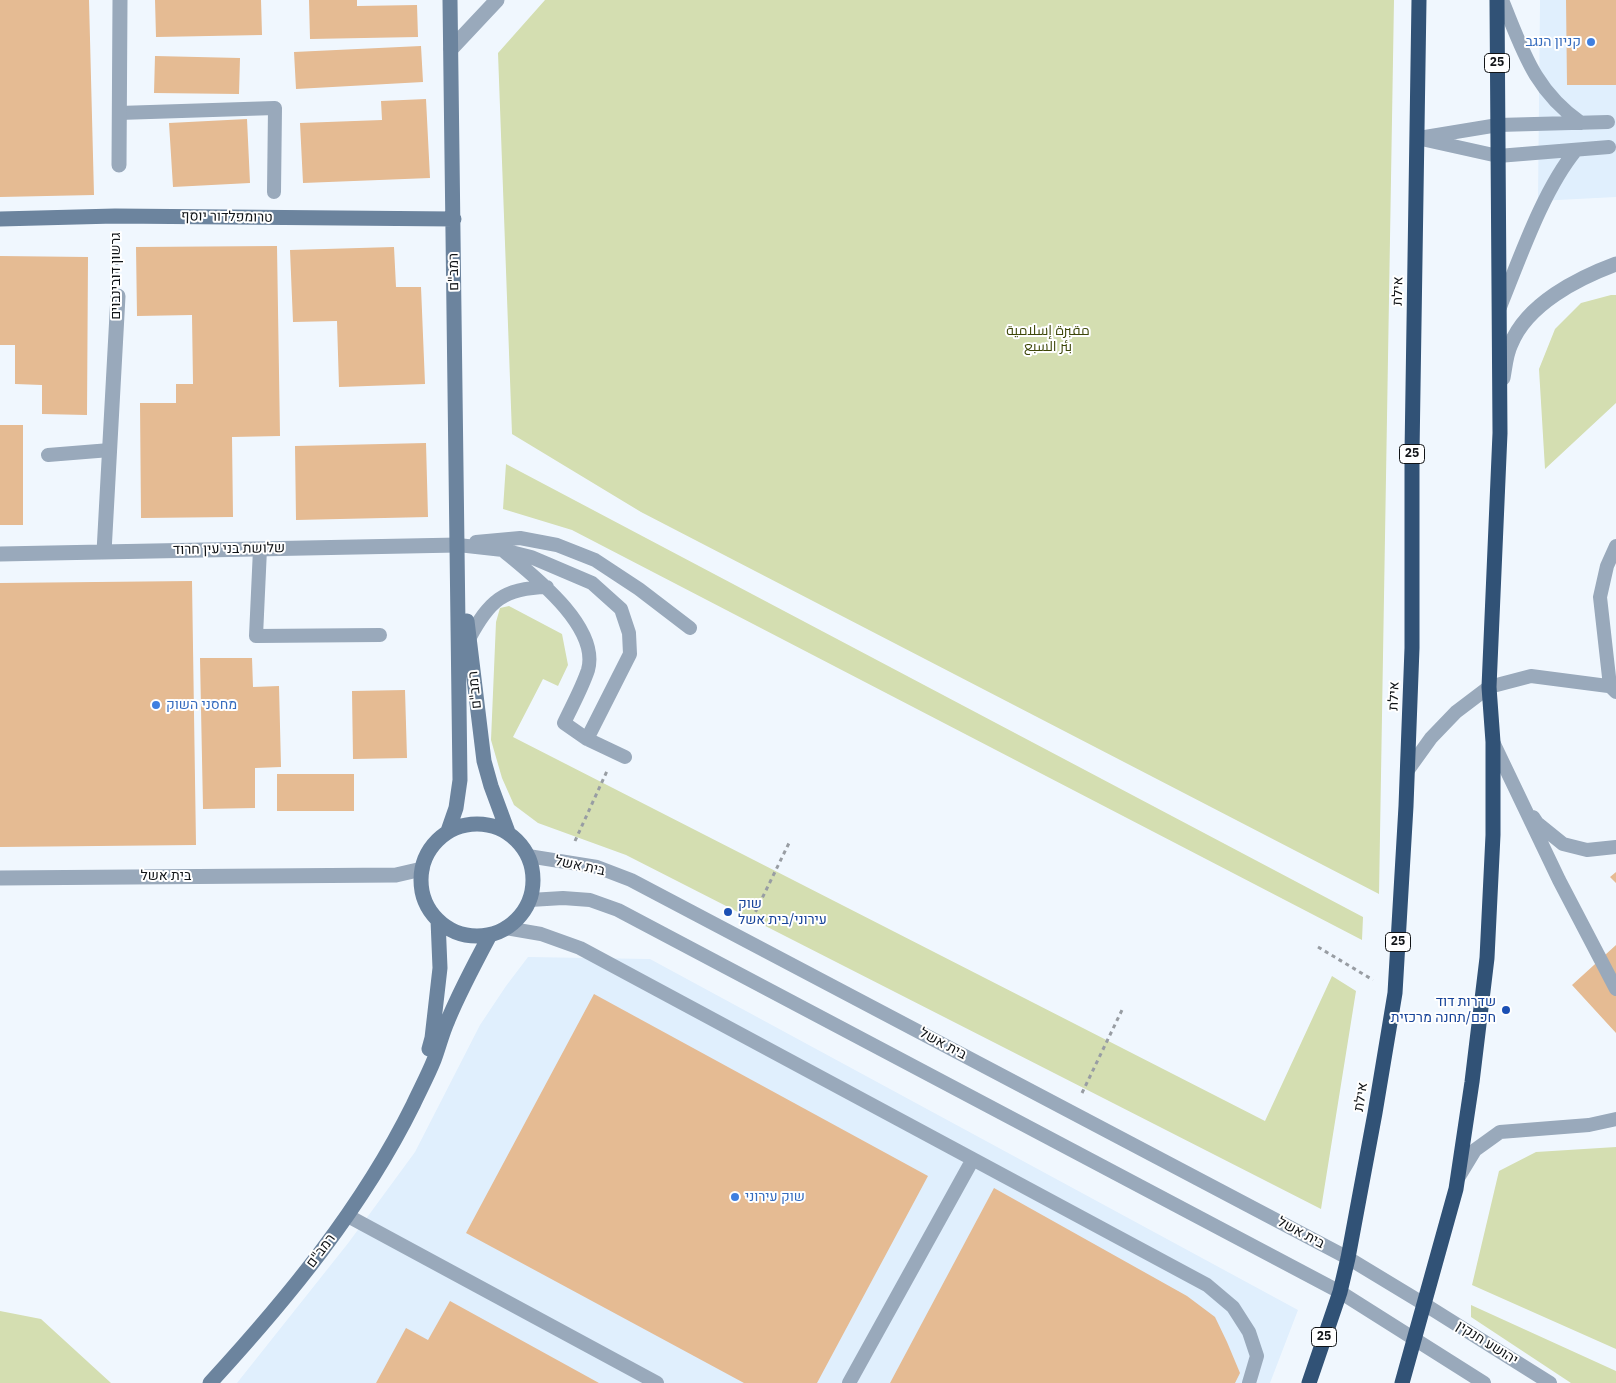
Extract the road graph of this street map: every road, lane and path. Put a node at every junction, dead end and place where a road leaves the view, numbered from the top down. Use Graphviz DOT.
graph roads {
  1 [pos="120,0"];
  2 [pos="450,0"];
  3 [pos="497,0"];
  4 [pos="1419,0"];
  5 [pos="1497,0"];
  6 [pos="1502,0"];
  7 [pos="451,49"];
  8 [pos="119,113"];
  9 [pos="1608,122"];
  10 [pos="1581,124"];
  11 [pos="1498,125"];
  12 [pos="1417,138"];
  13 [pos="1609,147"];
  14 [pos="1576,150"];
  15 [pos="1498,156"];
  16 [pos="120,165"];
  17 [pos="274,192"];
  18 [pos="115,216"];
  19 [pos="0,219"];
  20 [pos="454,219"];
  21 [pos="1616,264"];
  22 [pos="118,296"];
  23 [pos="1500,307"];
  24 [pos="1500,391"];
  25 [pos="110,450"];
  26 [pos="48,455"];
  27 [pos="458,545"];
  28 [pos="1616,546"];
  29 [pos="260,549"];
  30 [pos="502,550"];
  31 [pos="104,552"];
  32 [pos="0,554"];
  33 [pos="547,587"];
  34 [pos="690,628"];
  35 [pos="380,635"];
  36 [pos="469,639"];
  37 [pos="1489,686"];
  38 [pos="1614,688"];
  39 [pos="587,739"];
  40 [pos="1494,742"];
  41 [pos="620,755"];
  42 [pos="1408,770"];
  43 [pos="1522,803"];
  44 [pos="448,832"];
  45 [pos="508,832"];
  46 [pos="576,835"];
  47 [pos="790,841"];
  48 [pos="1616,847"];
  49 [pos="528,856"];
  50 [pos="422,869"];
  51 [pos="0,878"];
  52 [pos="530,900"];
  53 [pos="438,920"];
  54 [pos="506,928"];
  55 [pos="490,935"];
  56 [pos="742,938"];
  57 [pos="1318,947"];
  58 [pos="1616,989"];
  59 [pos="1395,993"];
  60 [pos="1122,1010"];
  61 [pos="413,1106"];
  62 [pos="1072,1112"];
  63 [pos="1616,1119"];
  64 [pos="973,1159"];
  65 [pos="1458,1179"];
  66 [pos="348,1216"];
  67 [pos="1348,1258"];
  68 [pos="1340,1292"];
  69 [pos="1424,1304"];
  70 [pos="1414,1340"];
  71 [pos="210,1383"];
  72 [pos="657,1383"];
  73 [pos="849,1383"];
  74 [pos="1249,1383"];
  75 [pos="1309,1383"];
  76 [pos="1402,1383"];
  77 [pos="1484,1383"];
  78 [pos="1550,1383"];
  1 -- 8 [label="street"];
  2 -- 7 [label="street, רמב\"ם"];
  3 -- 7 [label="street"];
  4 -- 12 [label="highway, אילת / 25"];
  5 -- 11 [label="highway, 25"];
  6 -- 10 [label="lane"];
  7 -- 20 [label="street, רמב\"ם"];
  8 -- 16 [label="street"];
  8 -- 17 [label="lane"];
  9 -- 10 [label="lane"];
  10 -- 11 [label="lane"];
  11 -- 12 [label="lane"];
  11 -- 15 [label="highway, 25"];
  12 -- 15 [label="lane"];
  12 -- 42 [label="highway, אילת / 25"];
  13 -- 14 [label="lane"];
  14 -- 15 [label="lane"];
  14 -- 23 [label="lane"];
  15 -- 23 [label="highway, 25"];
  18 -- 19 [label="street, טרומפלדור יוסף"];
  18 -- 20 [label="street, טרומפלדור יוסף"];
  18 -- 22 [label="path, גרשון דובינבוים"];
  20 -- 27 [label="street, רמב\"ם"];
  21 -- 24 [label="street"];
  22 -- 25 [label="street, גרשון דובינבוים"];
  23 -- 24 [label="highway, 25"];
  24 -- 37 [label="highway, 25"];
  25 -- 26 [label="lane"];
  25 -- 31 [label="street, גרשון דובינבוים"];
  27 -- 29 [label="street, שלושת בני עין חרוד"];
  27 -- 30 [label="lane"];
  27 -- 34 [label="lane"];
  27 -- 36 [label="street, רמב\"ם"];
  27 -- 44 [label="street, רמב\"ם"];
  28 -- 38 [label="lane"];
  29 -- 31 [label="street, שלושת בני עין חרוד"];
  29 -- 35 [label="lane"];
  30 -- 33 [label="lane"];
  30 -- 39 [label="lane"];
  31 -- 32 [label="street, שלושת בני עין חרוד"];
  33 -- 36 [label="lane"];
  33 -- 39 [label="lane"];
  36 -- 45 [label="street, רמב\"ם"];
  37 -- 38 [label="lane"];
  37 -- 40 [label="highway, 25"];
  37 -- 42 [label="lane"];
  39 -- 41 [label="lane"];
  40 -- 43 [label="lane"];
  40 -- 65 [label="highway, 25"];
  41 -- 46 [label="path"];
  42 -- 59 [label="highway, אילת / 25"];
  43 -- 48 [label="lane"];
  43 -- 58 [label="lane"];
  44 -- 45 [label="street"];
  44 -- 50 [label="street"];
  45 -- 49 [label="street"];
  47 -- 56 [label="path"];
  49 -- 52 [label="street"];
  49 -- 56 [label="lane, בית אשל"];
  50 -- 51 [label="street, בית אשל"];
  50 -- 53 [label="street"];
  52 -- 54 [label="street"];
  52 -- 68 [label="lane"];
  53 -- 55 [label="street"];
  53 -- 61 [label="street, רמב\"ם"];
  54 -- 55 [label="street"];
  54 -- 64 [label="lane"];
  55 -- 61 [label="street, רמב\"ם"];
  56 -- 62 [label="lane, בית אשל"];
  57 -- 59 [label="path"];
  59 -- 67 [label="highway, אילת / 25"];
  60 -- 62 [label="path"];
  61 -- 66 [label="street, רמב\"ם"];
  62 -- 67 [label="lane, בית אשל"];
  63 -- 65 [label="lane"];
  64 -- 73 [label="lane"];
  64 -- 74 [label="lane"];
  65 -- 69 [label="highway, 25"];
  66 -- 71 [label="street, רמב\"ם"];
  66 -- 72 [label="lane"];
  67 -- 68 [label="highway, אילת / 25"];
  67 -- 69 [label="lane, בית אשל"];
  68 -- 70 [label="lane"];
  68 -- 75 [label="highway, אילת / 25"];
  69 -- 70 [label="highway, 25"];
  69 -- 78 [label="lane, יהושע חנקין"];
  70 -- 76 [label="highway, 25"];
  70 -- 77 [label="lane"];
}
